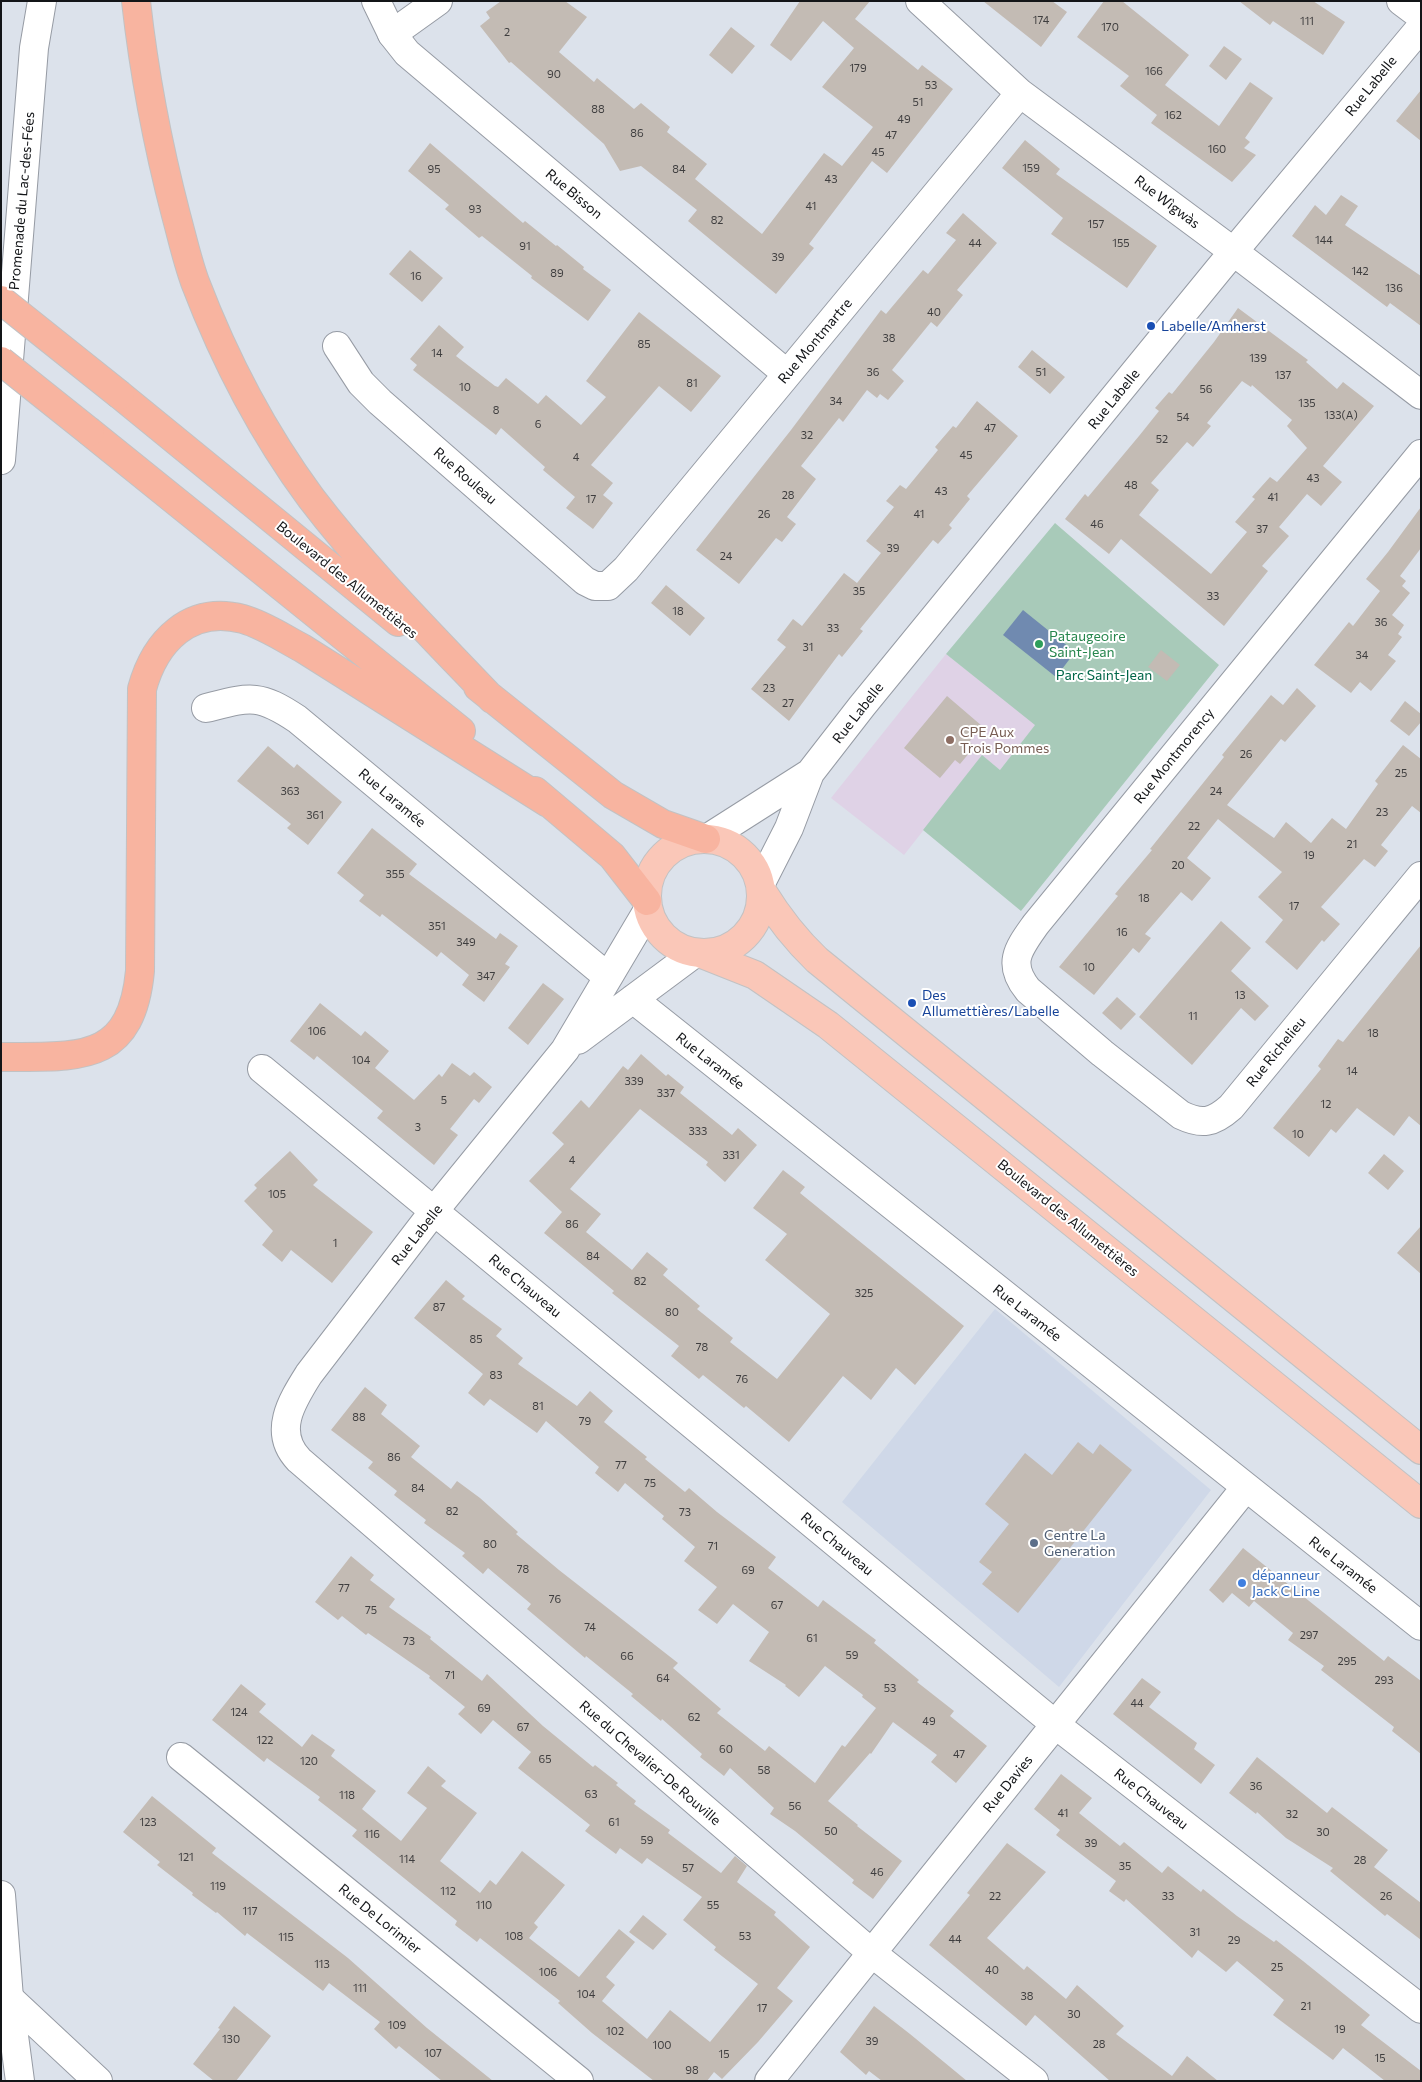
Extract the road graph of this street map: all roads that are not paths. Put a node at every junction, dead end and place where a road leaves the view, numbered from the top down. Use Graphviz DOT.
graph roads {
  1 [pos="42,1"];
  2 [pos="136,1"];
  3 [pos="376,1"];
  4 [pos="438,1"];
  5 [pos="920,1"];
  6 [pos="1401,1"];
  7 [pos="1421,16"];
  8 [pos="1421,27"];
  9 [pos="392,34"];
  10 [pos="1020,93"];
  11 [pos="1234,252"];
  12 [pos="1,300"];
  13 [pos="338,346"];
  14 [pos="1,361"];
  15 [pos="787,374"];
  16 [pos="1421,395"];
  17 [pos="1421,454"];
  18 [pos="1,460"];
  19 [pos="608,586"];
  20 [pos="492,699"];
  21 [pos="206,708"];
  22 [pos="810,773"];
  23 [pos="548,803"];
  24 [pos="707,838"];
  25 [pos="1421,876"];
  26 [pos="761,887"];
  27 [pos="648,905"];
  28 [pos="699,953"];
  29 [pos="608,977"];
  30 [pos="632,999"];
  31 [pos="565,1050"];
  32 [pos="1102,1053"];
  33 [pos="1,1057"];
  34 [pos="262,1069"];
  35 [pos="434,1211"];
  36 [pos="286,1429"];
  37 [pos="1421,1450"];
  38 [pos="1246,1487"];
  39 [pos="1421,1504"];
  40 [pos="1421,1626"];
  41 [pos="1056,1725"];
  42 [pos="181,1757"];
  43 [pos="1,1895"];
  44 [pos="873,1954"];
  45 [pos="10,1998"];
  46 [pos="1421,2009"];
  47 [pos="20,2081"];
  48 [pos="98,2081"];
  49 [pos="579,2081"];
  50 [pos="769,2081"];
  51 [pos="1034,2081"];
  1 -- 18 [label="street, Promenade du Lac-des-Fées"];
  2 -- 20 [label="highway"];
  3 -- 9 [label="street, Rue Bisson"];
  4 -- 9 [label="street"];
  5 -- 10 [label="street, Rue Wìgwàs"];
  6 -- 7 [label="street"];
  8 -- 11 [label="street, Rue Labelle"];
  9 -- 15 [label="street, Rue Bisson"];
  10 -- 11 [label="street, Rue Wìgwàs"];
  10 -- 15 [label="street, Rue Montmartre"];
  11 -- 16 [label="street, Rue Wìgwàs"];
  11 -- 22 [label="street, Rue Labelle"];
  12 -- 20 [label="highway, Boulevard des Allumettières, bridge"];
  13 -- 19 [label="street, Rue Rouleau"];
  14 -- 23 [label="highway, bridge"];
  15 -- 19 [label="street, Rue Montmartre"];
  17 -- 32 [label="street, Rue Montmorency"];
  20 -- 24 [label="highway, Boulevard des Allumettières"];
  21 -- 29 [label="street, Rue Laramée"];
  22 -- 24 [label="street, Rue Labelle"];
  22 -- 26 [label="street, Rue Labelle"];
  23 -- 27 [label="highway"];
  23 -- 33 [label="highway"];
  24 -- 26 [label="main road"];
  24 -- 27 [label="main road"];
  25 -- 32 [label="street, Rue Richelieu"];
  26 -- 28 [label="main road"];
  26 -- 37 [label="main road"];
  27 -- 28 [label="main road"];
  27 -- 29 [label="street, Rue Labelle"];
  28 -- 30 [label="street, Rue Labelle"];
  28 -- 39 [label="main road, Boulevard des Allumettières"];
  29 -- 31 [label="street, Rue Labelle"];
  30 -- 31 [label="street, Rue Labelle"];
  30 -- 38 [label="street, Rue Laramée"];
  31 -- 35 [label="street, Rue Labelle"];
  34 -- 35 [label="street, Rue Chauveau"];
  35 -- 36 [label="street, Rue Labelle"];
  35 -- 41 [label="street, Rue Chauveau"];
  36 -- 44 [label="street, Rue du Chevalier-De Rouville"];
  38 -- 40 [label="street, Rue Laramée"];
  38 -- 41 [label="street, Rue Davies"];
  41 -- 44 [label="street, Rue Davies"];
  41 -- 46 [label="street, Rue Chauveau"];
  42 -- 49 [label="street, Rue De Lorimier"];
  43 -- 45 [label="street"];
  44 -- 50 [label="street, Rue Davies"];
  44 -- 51 [label="street, Rue du Chevalier-De Rouville"];
  45 -- 47 [label="street"];
  45 -- 48 [label="street"];
}
